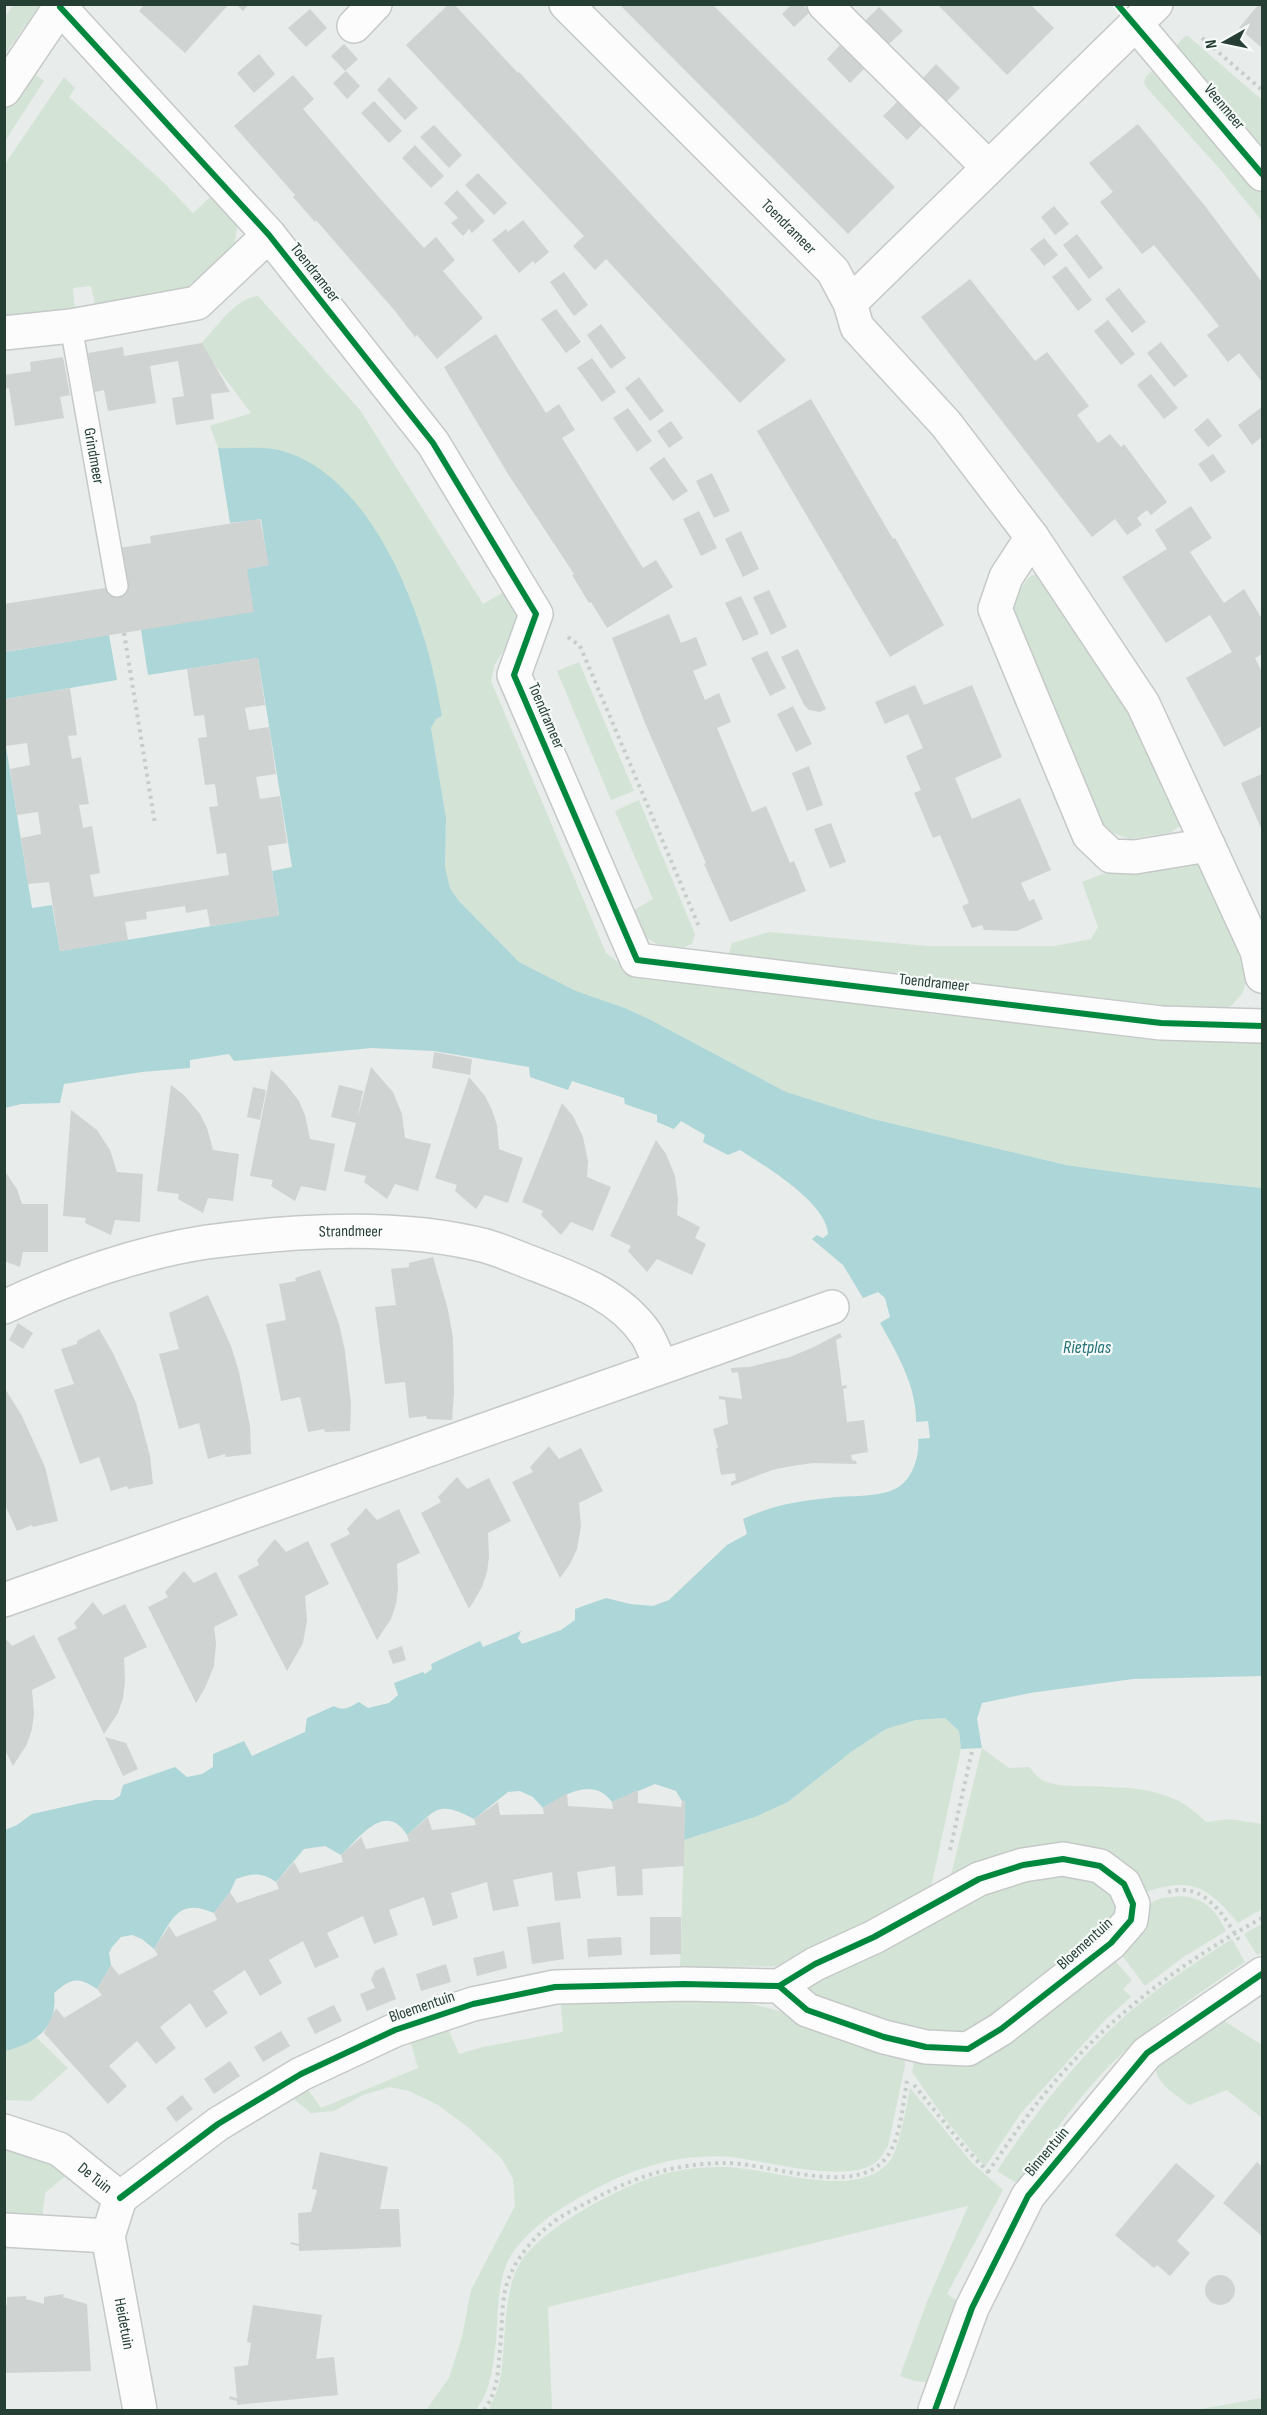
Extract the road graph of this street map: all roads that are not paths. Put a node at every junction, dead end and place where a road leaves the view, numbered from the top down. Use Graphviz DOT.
graph roads {
  1 [pos="566,4"];
  2 [pos="824,4"];
  3 [pos="61,6"];
  4 [pos="1146,14"];
  5 [pos="4,90"];
  6 [pos="988,167"];
  7 [pos="1263,174"];
  8 [pos="269,235"];
  9 [pos="850,303"];
  10 [pos="71,326"];
  11 [pos="4,333"];
  12 [pos="1032,537"];
  13 [pos="117,586"];
  14 [pos="1208,845"];
  15 [pos="1263,976"];
  16 [pos="1263,1026"];
  17 [pos="832,1306"];
  18 [pos="4,1307"];
  19 [pos="661,1366"];
  20 [pos="4,1600"];
  21 [pos="1261,1975"];
  22 [pos="779,1986"];
  23 [pos="4,2131"];
  24 [pos="120,2198"];
  25 [pos="4,2230"];
  26 [pos="108,2236"];
  27 [pos="140,2410"];
  28 [pos="935,2410"];
  1 -- 9 [label="street, Toendrameer"];
  2 -- 6 [label="street"];
  3 -- 5 [label="street"];
  3 -- 8 [label="street, Toendrameer"];
  4 -- 6 [label="street, Veenmeer"];
  4 -- 7 [label="street, Veenmeer"];
  6 -- 9 [label="street"];
  8 -- 10 [label="street"];
  8 -- 16 [label="street, Toendrameer"];
  9 -- 12 [label="street, Toendrameer"];
  10 -- 11 [label="street"];
  10 -- 13 [label="lane, Grindmeer"];
  12 -- 14 [label="street, Toendrameer"];
  12 -- 14 [label="street"];
  14 -- 15 [label="street, Toendrameer"];
  17 -- 19 [label="street"];
  18 -- 19 [label="street, Strandmeer"];
  19 -- 20 [label="street"];
  21 -- 28 [label="street, Binnentuin"];
  22 -- 22 [label="street, Bloementuin"];
  22 -- 24 [label="street, Bloementuin"];
  23 -- 24 [label="street, De Tuin"];
  24 -- 26 [label="street, De Tuin"];
  25 -- 26 [label="street"];
  26 -- 27 [label="street, Heidetuin"];
}
